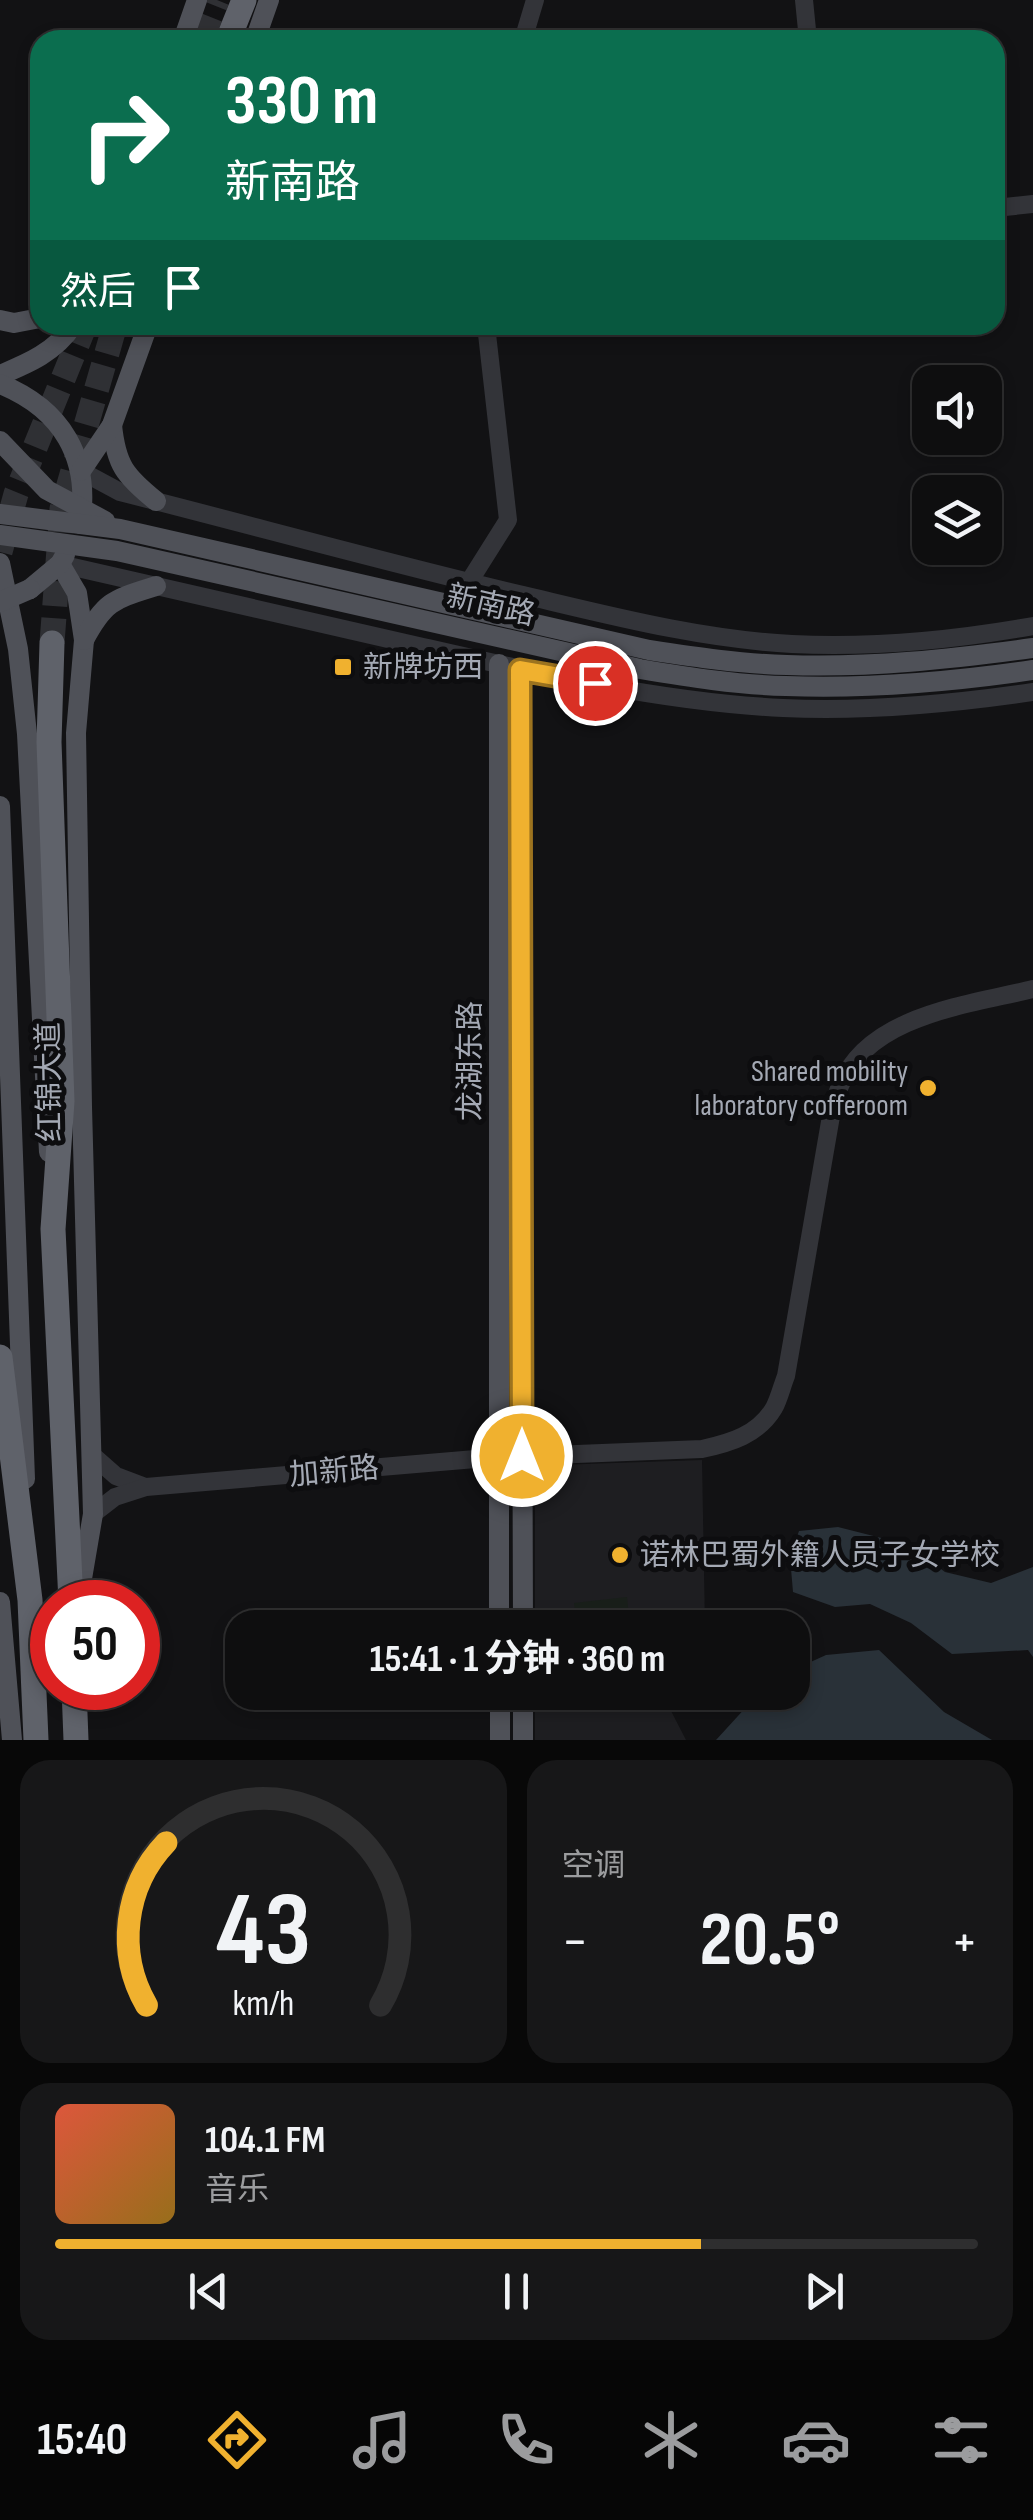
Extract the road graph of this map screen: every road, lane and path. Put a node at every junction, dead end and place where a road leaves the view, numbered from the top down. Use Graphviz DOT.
graph roads {
  1 [pos="197,0"];
  2 [pos="244,0"];
  3 [pos="269,0"];
  4 [pos="535,0"];
  5 [pos="804,0"];
  6 [pos="186,30"];
  7 [pos="232,30"];
  8 [pos="258,30"];
  9 [pos="526,30"];
  10 [pos="807,30"];
  11 [pos="1033,204"];
  12 [pos="1005,207"];
  13 [pos="0,320"];
  14 [pos="30,320"];
  15 [pos="67,335"];
  16 [pos="144,335"];
  17 [pos="487,335"];
  18 [pos="0,375"];
  19 [pos="0,384"];
  20 [pos="112,425"];
  21 [pos="0,442"];
  22 [pos="81,471"];
  23 [pos="156,501"];
  24 [pos="0,514"];
  25 [pos="120,530"];
  26 [pos="0,535"];
  27 [pos="0,564"];
  28 [pos="60,564"];
  29 [pos="468,582"];
  30 [pos="156,586"];
  31 [pos="0,602"];
  32 [pos="1033,626"];
  33 [pos="84,640"];
  34 [pos="52,643"];
  35 [pos="1033,648"];
  36 [pos="509,667"];
  37 [pos="1033,670"];
  38 [pos="1033,692"];
  39 [pos="0,806"];
  40 [pos="1033,989"];
  41 [pos="53,1229"];
  42 [pos="0,1357"];
  43 [pos="91,1454"];
  44 [pos="522,1456"];
  45 [pos="498,1457"];
  46 [pos="146,1487"];
  47 [pos="93,1514"];
  48 [pos="69,1580"];
  49 [pos="82,1580"];
  50 [pos="30,1600"];
  51 [pos="0,1602"];
  52 [pos="500,1610"];
  53 [pos="523,1610"];
  54 [pos="4,1697"];
  55 [pos="35,1710"];
  56 [pos="75,1710"];
  57 [pos="500,1710"];
  58 [pos="523,1710"];
  59 [pos="12,1740"];
  60 [pos="36,1740"];
  61 [pos="76,1740"];
  62 [pos="500,1740"];
  63 [pos="523,1740"];
  1 -- 6 [label="main road"];
  2 -- 7 [label="highway"];
  3 -- 8 [label="main road"];
  4 -- 9 [label="street"];
  5 -- 10 [label="street"];
  11 -- 12 [label="street"];
  13 -- 14 [label="main road"];
  15 -- 18 [label="main road"];
  16 -- 20 [label="main road"];
  17 -- 29 [label="street"];
  19 -- 22 [label="main road"];
  20 -- 22 [label="main road"];
  20 -- 23 [label="main road"];
  21 -- 25 [label="main road, bridge"];
  22 -- 23 [label="street, 新南路"];
  22 -- 28 [label="main road"];
  23 -- 29 [label="street, 新南路"];
  24 -- 25 [label="main road, 新南路, bridge"];
  25 -- 35 [label="main road, 新南路, bridge"];
  26 -- 37 [label="main road, 新南路, bridge"];
  27 -- 41 [label="main road, 红锦大道"];
  28 -- 30 [label="street, 新南路"];
  28 -- 31 [label="main road, bridge"];
  28 -- 33 [label="main road, 红锦大道"];
  29 -- 32 [label="street, 新南路"];
  30 -- 33 [label="main road"];
  30 -- 36 [label="street, 新南路"];
  33 -- 43 [label="main road, 红锦大道"];
  34 -- 41 [label="highway, 红锦大道"];
  36 -- 38 [label="street, 新南路"];
  36 -- 44 [label="main road, 龙湖东路"];
  36 -- 45 [label="main road, 龙湖东路"];
  39 -- 50 [label="main road, 红锦大道"];
  40 -- 44 [label="street, 加新路"];
  41 -- 48 [label="highway, 红锦大道"];
  42 -- 50 [label="highway, 红锦大道"];
  43 -- 46 [label="street"];
  43 -- 47 [label="main road, 红锦大道"];
  44 -- 45 [label="street, 加新路"];
  44 -- 53 [label="main road, 龙湖东路"];
  45 -- 46 [label="street, 加新路"];
  45 -- 52 [label="main road, 龙湖东路"];
  46 -- 47 [label="street"];
  47 -- 49 [label="main road, 红锦大道"];
  51 -- 54 [label="main road"];
  54 -- 59 [label="main road"];
  55 -- 60 [label="highway, 红锦大道"];
  56 -- 61 [label="highway"];
  57 -- 62 [label="main road"];
  58 -- 63 [label="main road"];
}
